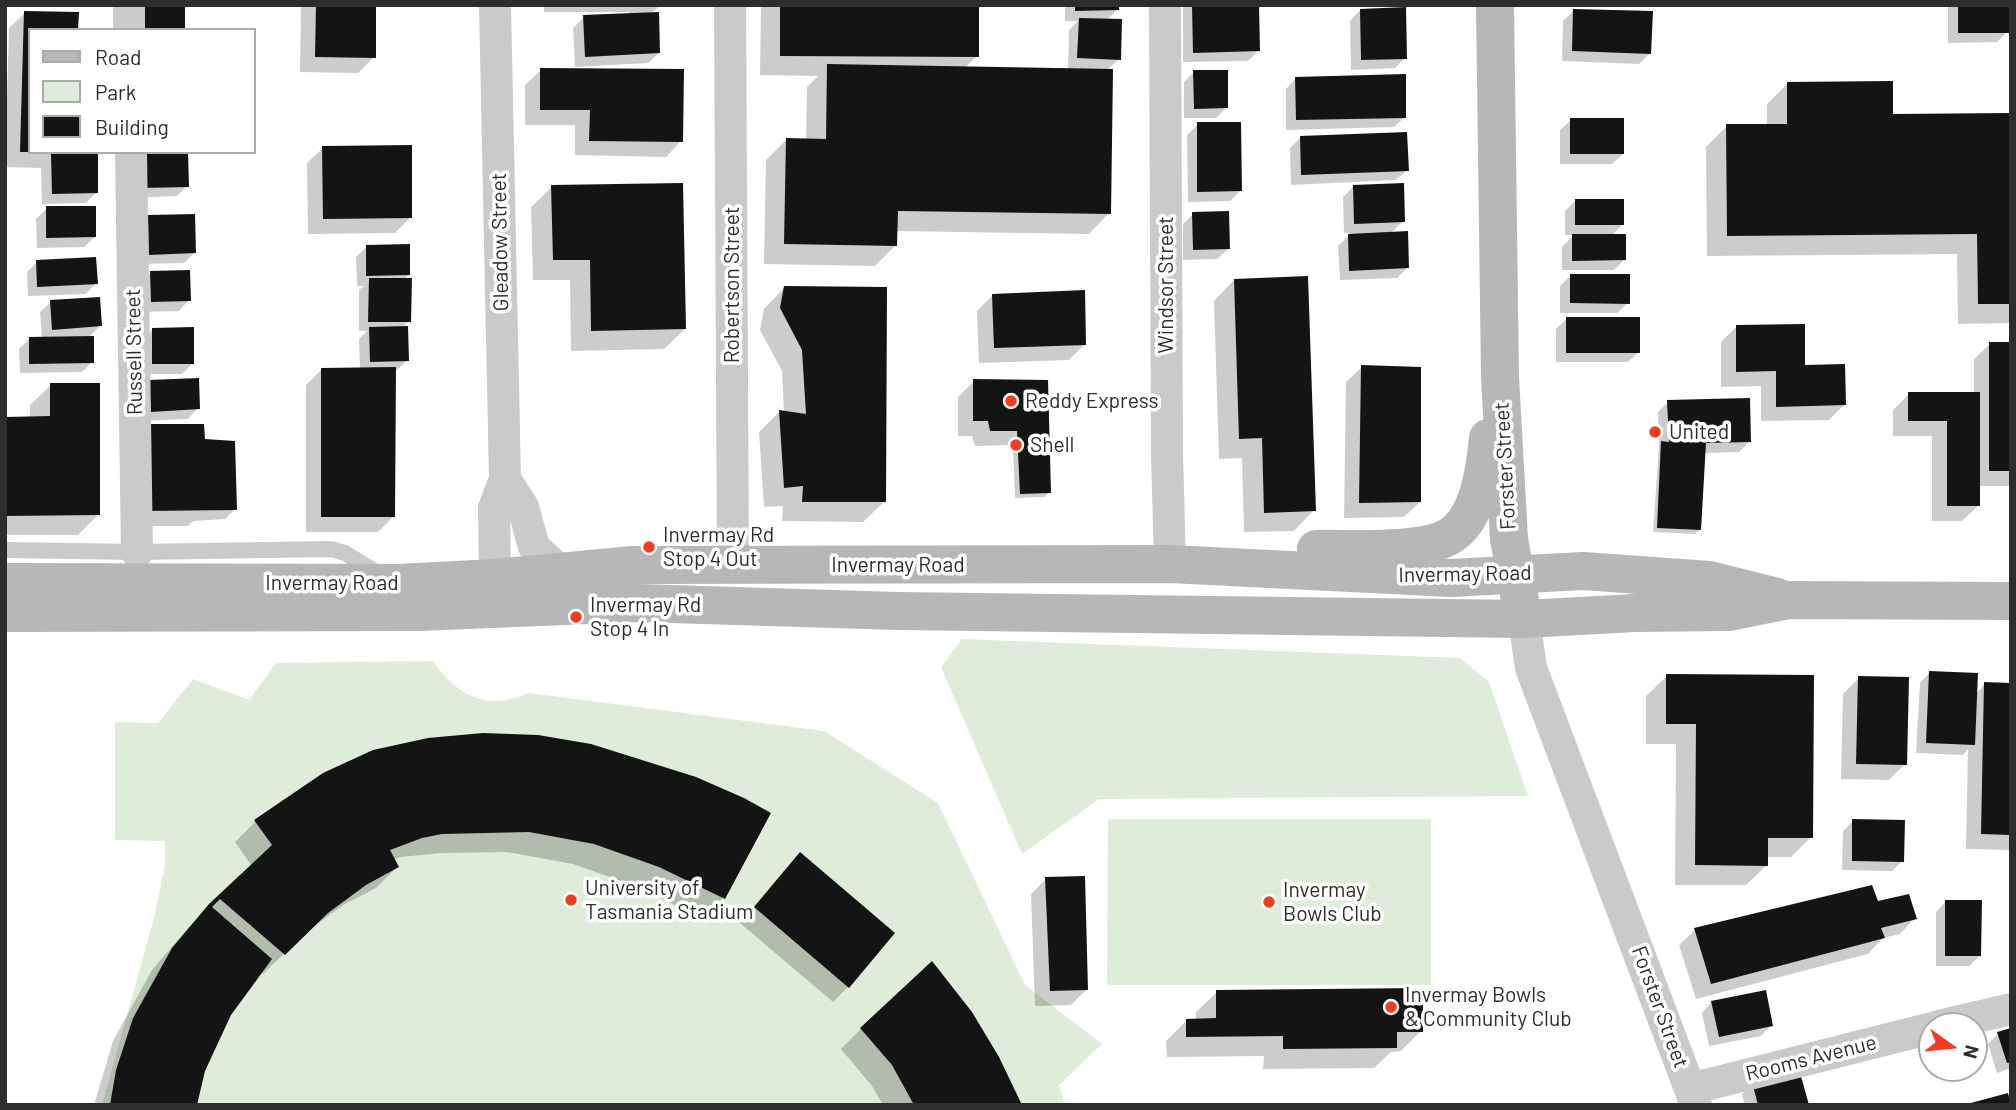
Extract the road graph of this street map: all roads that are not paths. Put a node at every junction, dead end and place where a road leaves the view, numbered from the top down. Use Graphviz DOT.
graph roads {
  1 [pos="129,5"];
  2 [pos="495,5"];
  3 [pos="730,5"];
  4 [pos="1165,5"];
  5 [pos="1495,5"];
  6 [pos="129,28"];
  7 [pos="131,154"];
  8 [pos="1499,325"];
  9 [pos="505,479"];
  10 [pos="5,550"];
  11 [pos="137,552"];
  12 [pos="733,565"];
  13 [pos="1187,565"];
  14 [pos="561,572"];
  15 [pos="1516,575"];
  16 [pos="5,582"];
  17 [pos="398,583"];
  18 [pos="497,593"];
  19 [pos="1788,600"];
  20 [pos="2011,601"];
  21 [pos="5,603"];
  22 [pos="5,613"];
  23 [pos="51,613"];
  24 [pos="1524,620"];
  25 [pos="2011,1009"];
  26 [pos="1988,1014"];
  27 [pos="1918,1032"];
  28 [pos="1693,1097"];
  1 -- 6 [label="street"];
  2 -- 9 [label="street, Gleadow Street"];
  3 -- 12 [label="street, Robertson Street"];
  4 -- 13 [label="street, Windsor Street"];
  5 -- 8 [label="main road, Forster Street"];
  7 -- 11 [label="street, Russell Street"];
  8 -- 13 [label="main road"];
  8 -- 15 [label="main road, Forster Street"];
  9 -- 14 [label="street"];
  9 -- 18 [label="street, Gleadow Street"];
  10 -- 11 [label="lane"];
  11 -- 17 [label="lane"];
  12 -- 13 [label="main road, Invermay Road"];
  12 -- 14 [label="main road, Invermay Road"];
  13 -- 15 [label="main road, Invermay Road"];
  14 -- 18 [label="main road, Invermay Road"];
  15 -- 19 [label="main road, Invermay Road"];
  15 -- 24 [label="main road, Forster Street"];
  16 -- 17 [label="main road, Invermay Road"];
  17 -- 18 [label="main road, Invermay Road"];
  18 -- 23 [label="main road, Invermay Road"];
  18 -- 24 [label="main road, Invermay Road"];
  19 -- 20 [label="main road, Invermay Road"];
  19 -- 24 [label="main road, Invermay Road"];
  21 -- 23 [label="main road"];
  22 -- 23 [label="main road, Invermay Road"];
  24 -- 28 [label="street, Forster Street"];
  25 -- 26 [label="street"];
  27 -- 28 [label="street, Rooms Avenue"];
}
